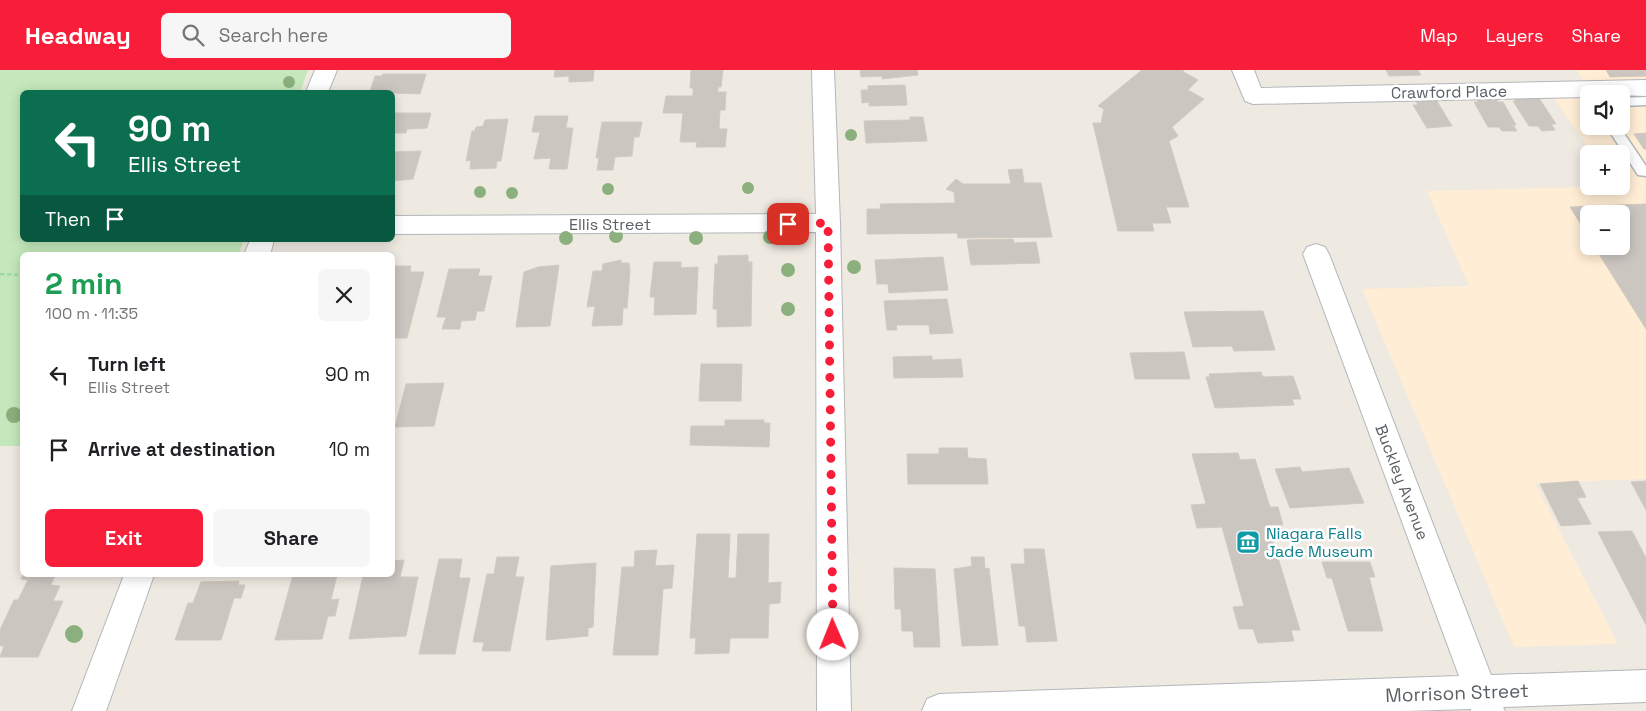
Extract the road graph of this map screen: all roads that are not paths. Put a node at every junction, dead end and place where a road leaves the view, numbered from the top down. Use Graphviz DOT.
graph roads {
  1 [pos="326,70"];
  2 [pos="823,70"];
  3 [pos="1243,70"];
  4 [pos="1646,88"];
  5 [pos="318,90"];
  6 [pos="1646,101"];
  7 [pos="1630,102"];
  8 [pos="1618,135"];
  9 [pos="1643,172"];
  10 [pos="828,223"];
  11 [pos="395,225"];
  12 [pos="1316,254"];
  13 [pos="139,577"];
  14 [pos="1646,686"];
  15 [pos="1484,701"];
  16 [pos="89,711"];
  17 [pos="834,711"];
  18 [pos="939,711"];
  1 -- 5 [label="street"];
  2 -- 10 [label="street"];
  3 -- 4 [label="street, Crawford Place"];
  6 -- 7 [label="lane"];
  8 -- 9 [label="lane"];
  10 -- 11 [label="street, Ellis Street"];
  10 -- 17 [label="street"];
  12 -- 15 [label="street, Buckley Avenue"];
  13 -- 16 [label="street"];
  14 -- 15 [label="street, Morrison Street"];
  15 -- 18 [label="street, Morrison Street"];
}
